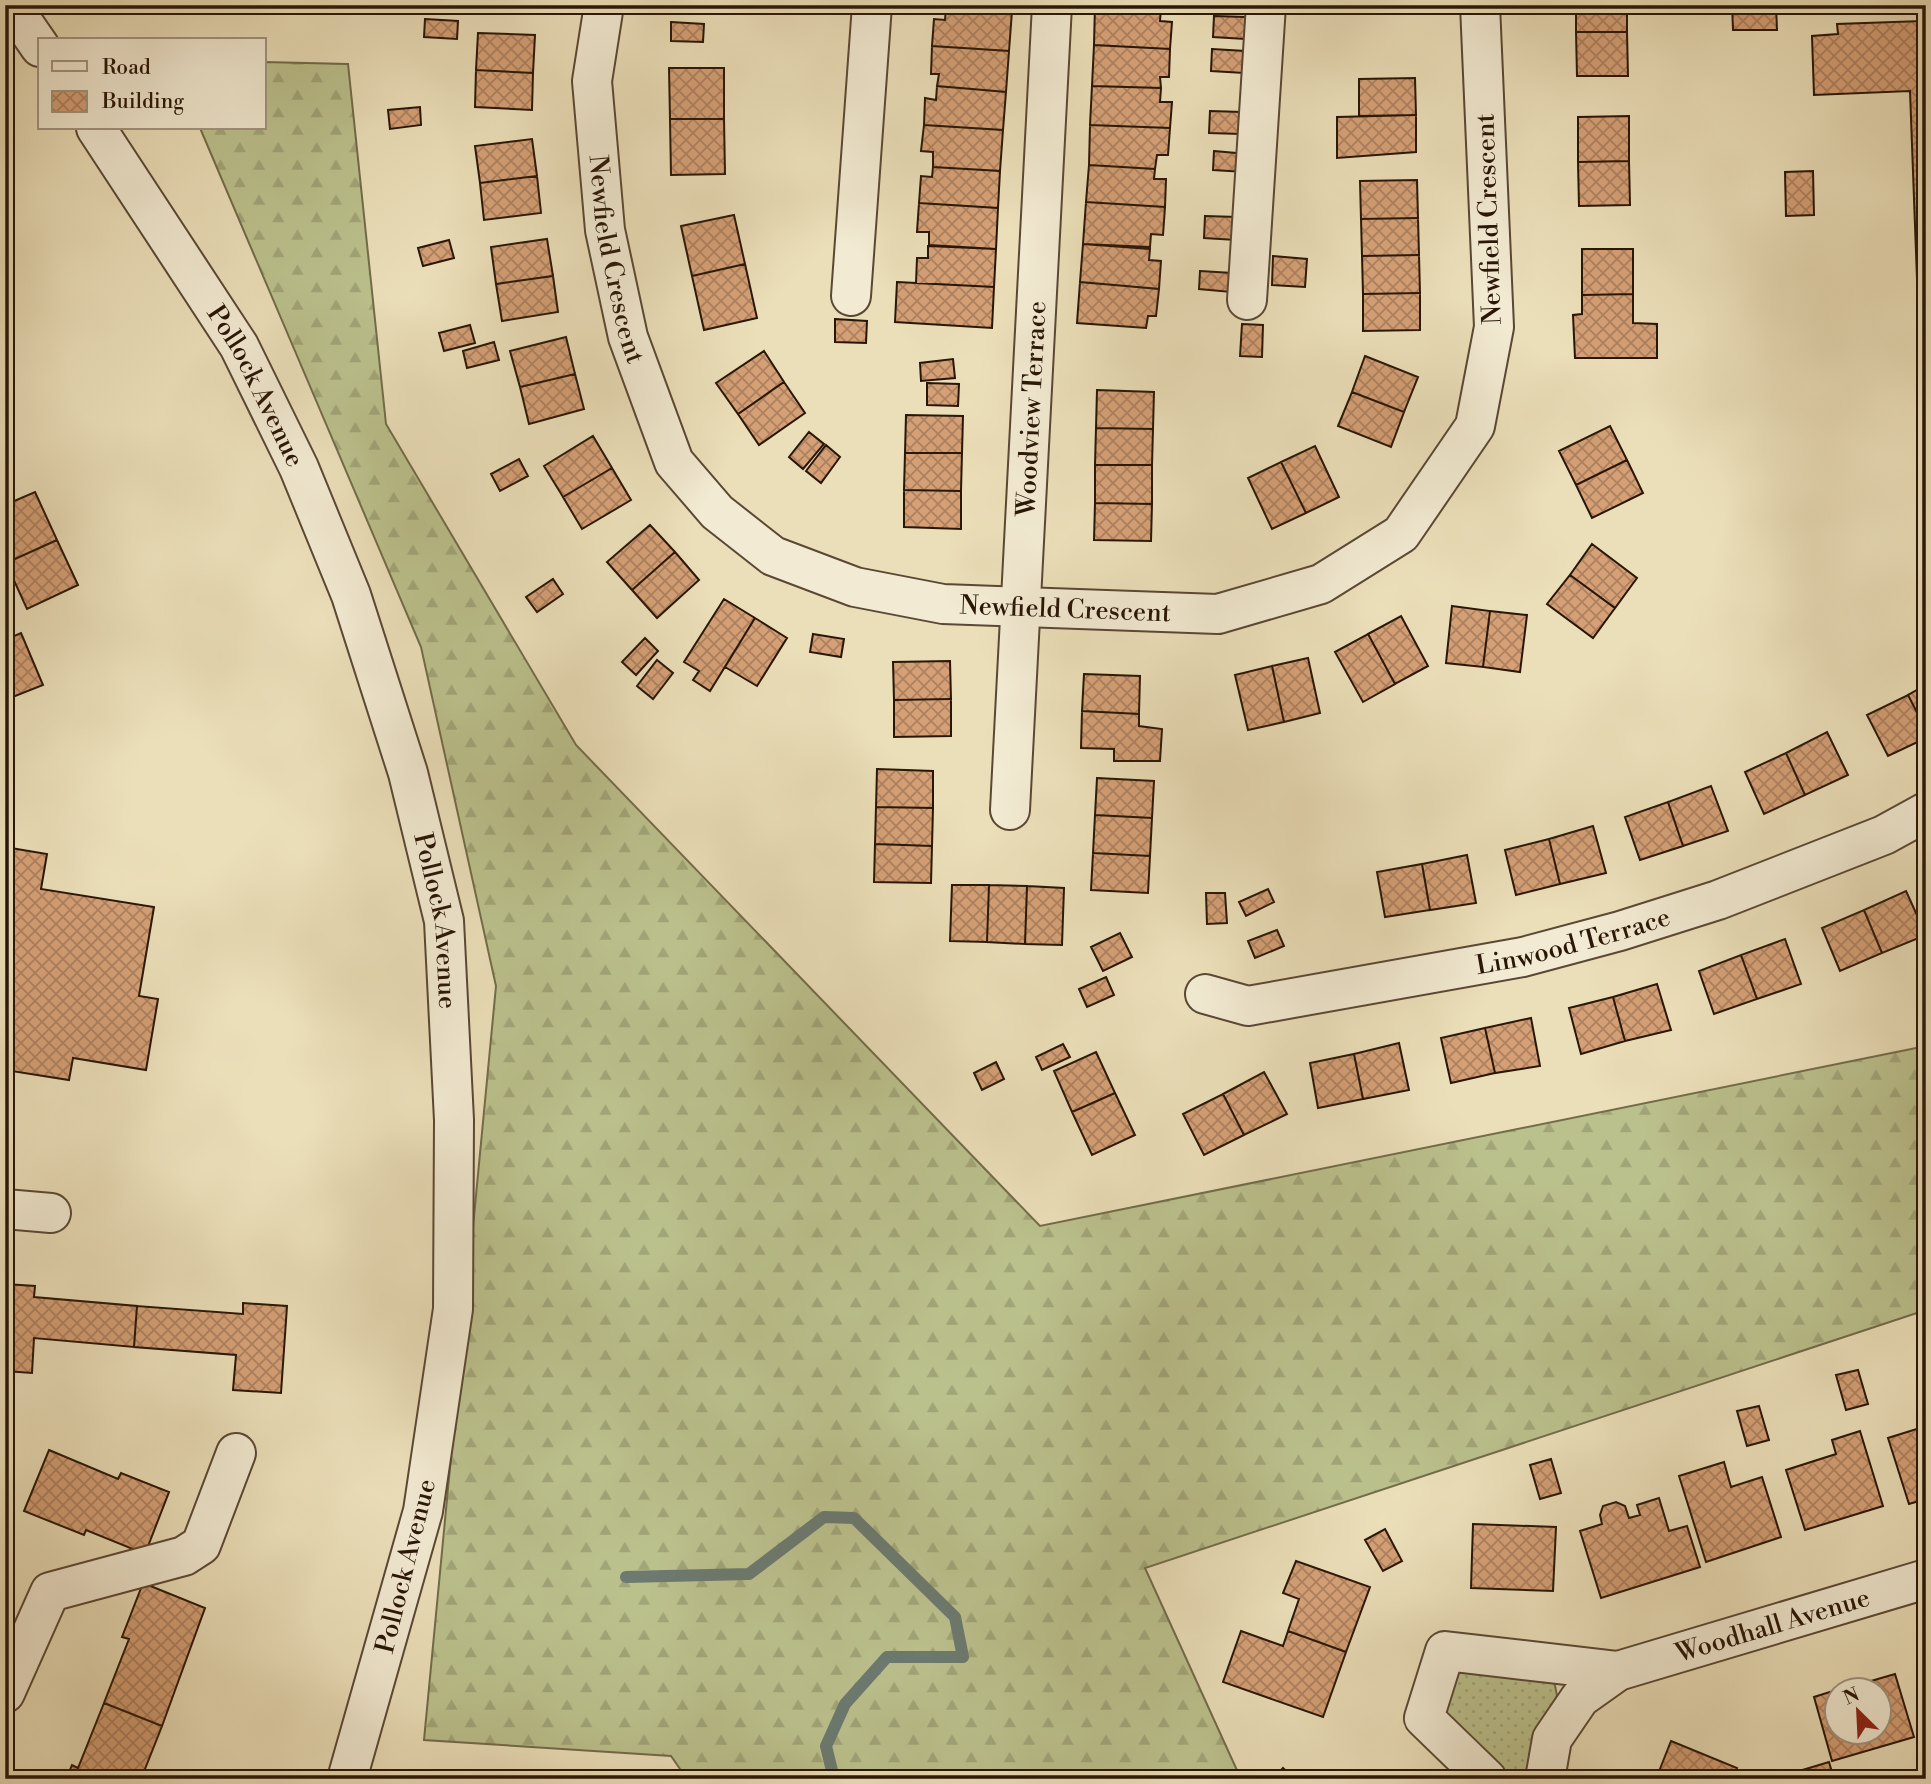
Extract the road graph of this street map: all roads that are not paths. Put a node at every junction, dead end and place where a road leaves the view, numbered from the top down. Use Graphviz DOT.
graph roads {
  1 [pos="10,5"];
  2 [pos="604,5"];
  3 [pos="872,5"];
  4 [pos="1052,5"];
  5 [pos="1265,5"];
  6 [pos="1480,5"];
  7 [pos="38,44"];
  8 [pos="97,130"];
  9 [pos="851,296"];
  10 [pos="1247,300"];
  11 [pos="1021,608"];
  12 [pos="1010,810"];
  13 [pos="1926,812"];
  14 [pos="1205,994"];
  15 [pos="5,1209"];
  16 [pos="51,1213"];
  17 [pos="236,1453"];
  18 [pos="1926,1579"];
  19 [pos="1619,1671"];
  20 [pos="5,1693"];
  21 [pos="347,1779"];
  22 [pos="1487,1779"];
  23 [pos="1545,1779"];
  1 -- 7 [label="street"];
  2 -- 11 [label="street, Newfield Crescent"];
  3 -- 9 [label="street"];
  4 -- 11 [label="street, Woodview Terrace"];
  5 -- 10 [label="street"];
  6 -- 11 [label="street, Newfield Crescent"];
  8 -- 21 [label="street, Pollock Avenue"];
  11 -- 12 [label="street, Woodview Terrace"];
  13 -- 14 [label="street, Linwood Terrace"];
  15 -- 16 [label="street"];
  17 -- 20 [label="street"];
  18 -- 19 [label="street, Woodhall Avenue"];
  19 -- 22 [label="street, Woodhall Avenue"];
  19 -- 23 [label="street, Woodhall Avenue"];
}
